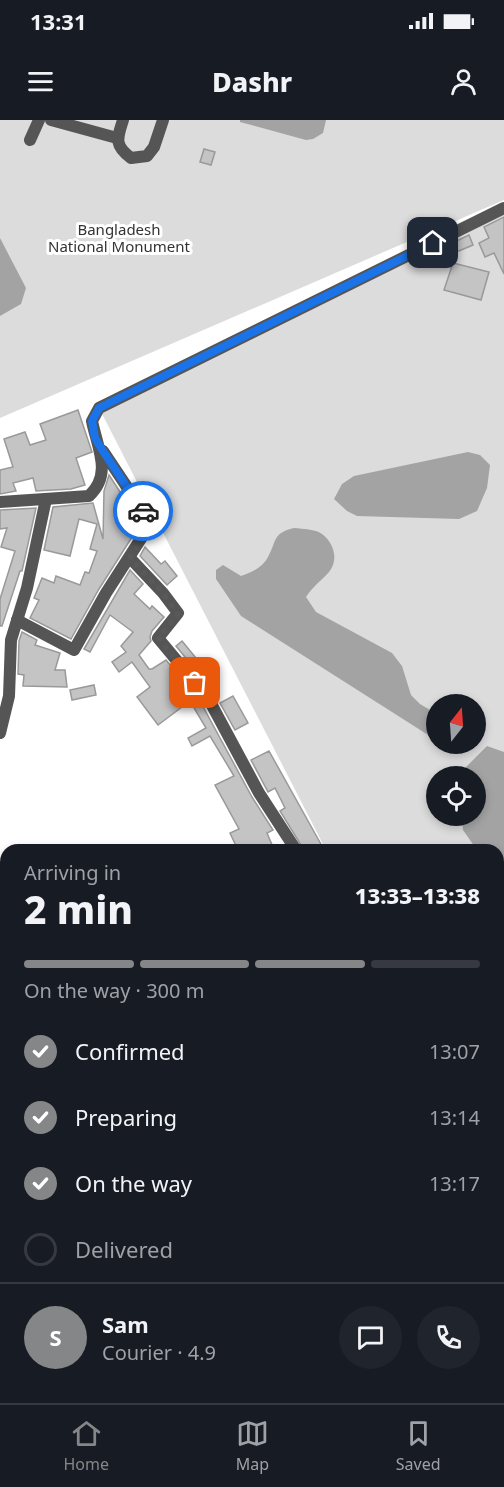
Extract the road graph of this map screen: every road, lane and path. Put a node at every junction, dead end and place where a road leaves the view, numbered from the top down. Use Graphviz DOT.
graph roads {
  1 [pos="39,120"];
  2 [pos="51,120"];
  3 [pos="123,120"];
  4 [pos="163,120"];
  5 [pos="117,138"];
  6 [pos="30,140"];
  7 [pos="504,208"];
  8 [pos="101,448"];
  9 [pos="46,499"];
  10 [pos="0,502"];
  11 [pos="130,558"];
  12 [pos="17,620"];
  13 [pos="2,715"];
  14 [pos="0,734"];
  15 [pos="286,844"];
  1 -- 6 [label="street"];
  2 -- 5 [label="street"];
  3 -- 5 [label="street"];
  4 -- 5 [label="street"];
  7 -- 8 [label="street"];
  8 -- 9 [label="street"];
  8 -- 11 [label="street"];
  9 -- 10 [label="street"];
  9 -- 12 [label="street"];
  11 -- 12 [label="street"];
  11 -- 15 [label="street"];
  12 -- 13 [label="street"];
  13 -- 14 [label="street"];
}
